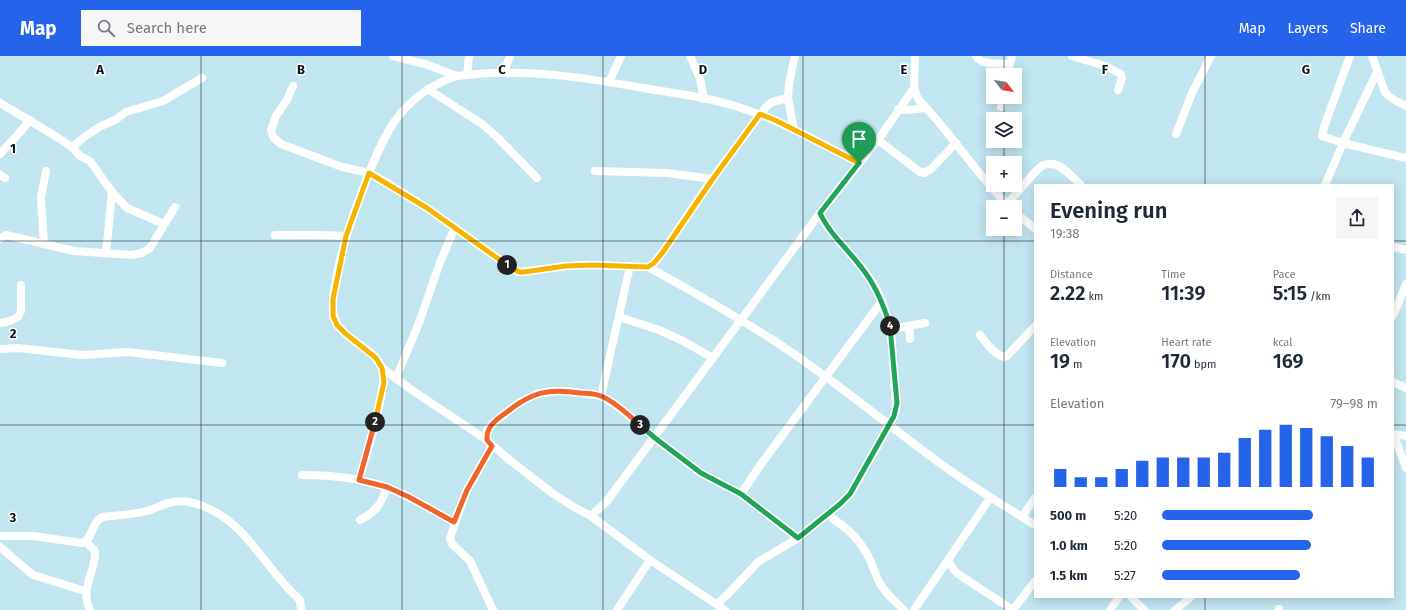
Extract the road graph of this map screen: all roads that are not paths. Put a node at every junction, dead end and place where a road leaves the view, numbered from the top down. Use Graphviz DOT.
graph roads {
  1 [pos="393,56"];
  2 [pos="469,56"];
  3 [pos="510,56"];
  4 [pos="621,56"];
  5 [pos="690,56"];
  6 [pos="795,56"];
  7 [pos="915,56"];
  8 [pos="976,56"];
  9 [pos="1072,56"];
  10 [pos="1211,56"];
  11 [pos="1350,56"];
  12 [pos="1372,56"];
  13 [pos="425,60"];
  14 [pos="1011,60"];
  15 [pos="504,72"];
  16 [pos="1377,72"];
  17 [pos="467,75"];
  18 [pos="457,76"];
  19 [pos="202,78"];
  20 [pos="609,82"];
  21 [pos="293,86"];
  22 [pos="914,88"];
  23 [pos="428,89"];
  24 [pos="1118,90"];
  25 [pos="788,98"];
  26 [pos="704,99"];
  27 [pos="0,103"];
  28 [pos="1002,104"];
  29 [pos="1406,106"];
  30 [pos="1001,107"];
  31 [pos="926,108"];
  32 [pos="898,110"];
  33 [pos="760,114"];
  34 [pos="30,120"];
  35 [pos="794,130"];
  36 [pos="1176,134"];
  37 [pos="878,140"];
  38 [pos="956,143"];
  39 [pos="1343,143"];
  40 [pos="72,147"];
  41 [pos="0,154"];
  42 [pos="1406,158"];
  43 [pos="859,163"];
  44 [pos="46,171"];
  45 [pos="595,171"];
  46 [pos="369,173"];
  47 [pos="537,178"];
  48 [pos="712,180"];
  49 [pos="1079,184"];
  50 [pos="1325,184"];
  51 [pos="112,192"];
  52 [pos="1003,200"];
  53 [pos="1013,200"];
  54 [pos="175,207"];
  55 [pos="820,213"];
  56 [pos="1022,218"];
  57 [pos="164,224"];
  58 [pos="455,227"];
  59 [pos="1034,228"];
  60 [pos="275,235"];
  61 [pos="346,236"];
  62 [pos="0,238"];
  63 [pos="44,244"];
  64 [pos="1394,247"];
  65 [pos="1406,250"];
  66 [pos="106,253"];
  67 [pos="630,266"];
  68 [pos="648,267"];
  69 [pos="1406,284"];
  70 [pos="21,285"];
  71 [pos="882,301"];
  72 [pos="1394,313"];
  73 [pos="619,317"];
  74 [pos="740,321"];
  75 [pos="0,323"];
  76 [pos="925,323"];
  77 [pos="909,326"];
  78 [pos="1034,327"];
  79 [pos="890,329"];
  80 [pos="980,335"];
  81 [pos="910,339"];
  82 [pos="0,349"];
  83 [pos="713,358"];
  84 [pos="222,363"];
  85 [pos="382,368"];
  86 [pos="396,378"];
  87 [pos="826,378"];
  88 [pos="1394,382"];
  89 [pos="1406,388"];
  90 [pos="601,396"];
  91 [pos="890,425"];
  92 [pos="1394,434"];
  93 [pos="1406,436"];
  94 [pos="655,438"];
  95 [pos="489,443"];
  96 [pos="1406,468"];
  97 [pos="302,475"];
  98 [pos="359,480"];
  99 [pos="387,487"];
  100 [pos="741,494"];
  101 [pos="990,498"];
  102 [pos="1034,499"];
  103 [pos="827,515"];
  104 [pos="591,516"];
  105 [pos="1022,517"];
  106 [pos="360,520"];
  107 [pos="454,522"];
  108 [pos="1034,524"];
  109 [pos="0,536"];
  110 [pos="798,538"];
  111 [pos="86,542"];
  112 [pos="0,547"];
  113 [pos="650,560"];
  114 [pos="948,560"];
  115 [pos="1034,582"];
  116 [pos="86,591"];
  117 [pos="1118,598"];
  118 [pos="1132,598"];
  119 [pos="1190,598"];
  120 [pos="721,608"];
  121 [pos="90,610"];
  122 [pos="301,610"];
  123 [pos="493,610"];
  124 [pos="617,610"];
  125 [pos="904,610"];
  126 [pos="914,610"];
  127 [pos="1013,610"];
  128 [pos="1110,610"];
  129 [pos="1144,610"];
  130 [pos="1175,610"];
  1 -- 13 [label="street"];
  2 -- 17 [label="street"];
  3 -- 15 [label="street"];
  4 -- 20 [label="street"];
  5 -- 26 [label="street"];
  6 -- 25 [label="street"];
  7 -- 22 [label="street"];
  8 -- 14 [label="street"];
  9 -- 24 [label="street"];
  10 -- 36 [label="street"];
  11 -- 39 [label="street"];
  12 -- 16 [label="street"];
  13 -- 18 [label="street"];
  15 -- 17 [label="street"];
  15 -- 20 [label="street"];
  16 -- 29 [label="street"];
  16 -- 39 [label="street"];
  17 -- 18 [label="street"];
  18 -- 23 [label="street"];
  19 -- 40 [label="street"];
  20 -- 26 [label="street"];
  21 -- 46 [label="street"];
  22 -- 31 [label="street"];
  22 -- 32 [label="street"];
  23 -- 46 [label="street"];
  23 -- 47 [label="street"];
  25 -- 33 [label="street"];
  25 -- 35 [label="street"];
  26 -- 33 [label="street"];
  27 -- 34 [label="street"];
  28 -- 30 [label="street"];
  31 -- 32 [label="street"];
  31 -- 38 [label="street"];
  32 -- 37 [label="street"];
  33 -- 35 [label="street"];
  33 -- 48 [label="street"];
  34 -- 40 [label="street"];
  34 -- 41 [label="street"];
  35 -- 43 [label="street"];
  37 -- 38 [label="street"];
  37 -- 43 [label="street"];
  38 -- 52 [label="street"];
  39 -- 42 [label="street"];
  39 -- 50 [label="street"];
  40 -- 51 [label="street"];
  43 -- 55 [label="street"];
  44 -- 63 [label="street"];
  45 -- 48 [label="street"];
  46 -- 58 [label="street"];
  46 -- 61 [label="street"];
  48 -- 68 [label="street"];
  49 -- 53 [label="street"];
  51 -- 57 [label="street"];
  51 -- 66 [label="street"];
  54 -- 57 [label="street"];
  55 -- 71 [label="street"];
  55 -- 74 [label="street"];
  56 -- 59 [label="street"];
  57 -- 66 [label="street"];
  58 -- 67 [label="street"];
  58 -- 86 [label="street"];
  60 -- 61 [label="street"];
  61 -- 85 [label="street"];
  62 -- 63 [label="street"];
  63 -- 66 [label="street"];
  64 -- 65 [label="street"];
  67 -- 68 [label="street"];
  67 -- 73 [label="street"];
  68 -- 74 [label="street"];
  69 -- 72 [label="street"];
  70 -- 75 [label="street"];
  71 -- 79 [label="street"];
  71 -- 87 [label="street"];
  73 -- 83 [label="street"];
  73 -- 90 [label="street"];
  74 -- 83 [label="street"];
  74 -- 87 [label="street"];
  76 -- 77 [label="street"];
  77 -- 79 [label="street"];
  77 -- 81 [label="street"];
  78 -- 80 [label="street"];
  79 -- 91 [label="street"];
  82 -- 84 [label="street"];
  83 -- 94 [label="street"];
  85 -- 86 [label="street"];
  85 -- 98 [label="street"];
  86 -- 95 [label="street"];
  87 -- 91 [label="street"];
  87 -- 100 [label="street"];
  88 -- 89 [label="street"];
  90 -- 94 [label="street"];
  90 -- 95 [label="street"];
  91 -- 101 [label="street"];
  91 -- 103 [label="street"];
  92 -- 93 [label="street"];
  92 -- 96 [label="street"];
  94 -- 100 [label="street"];
  94 -- 104 [label="street"];
  95 -- 104 [label="street"];
  95 -- 107 [label="street"];
  97 -- 98 [label="street"];
  98 -- 99 [label="street"];
  99 -- 106 [label="street"];
  99 -- 107 [label="street"];
  100 -- 110 [label="street"];
  101 -- 105 [label="street"];
  101 -- 114 [label="street"];
  102 -- 105 [label="street"];
  103 -- 110 [label="street"];
  103 -- 125 [label="street"];
  104 -- 113 [label="street"];
  105 -- 108 [label="street"];
  107 -- 123 [label="street"];
  109 -- 111 [label="street"];
  110 -- 120 [label="street"];
  111 -- 116 [label="street"];
  111 -- 122 [label="street"];
  112 -- 116 [label="street"];
  113 -- 120 [label="street"];
  113 -- 124 [label="street"];
  114 -- 126 [label="street"];
  114 -- 127 [label="street"];
  115 -- 127 [label="street"];
  116 -- 121 [label="street"];
  117 -- 128 [label="street"];
  118 -- 129 [label="street"];
  119 -- 130 [label="street"];
}
